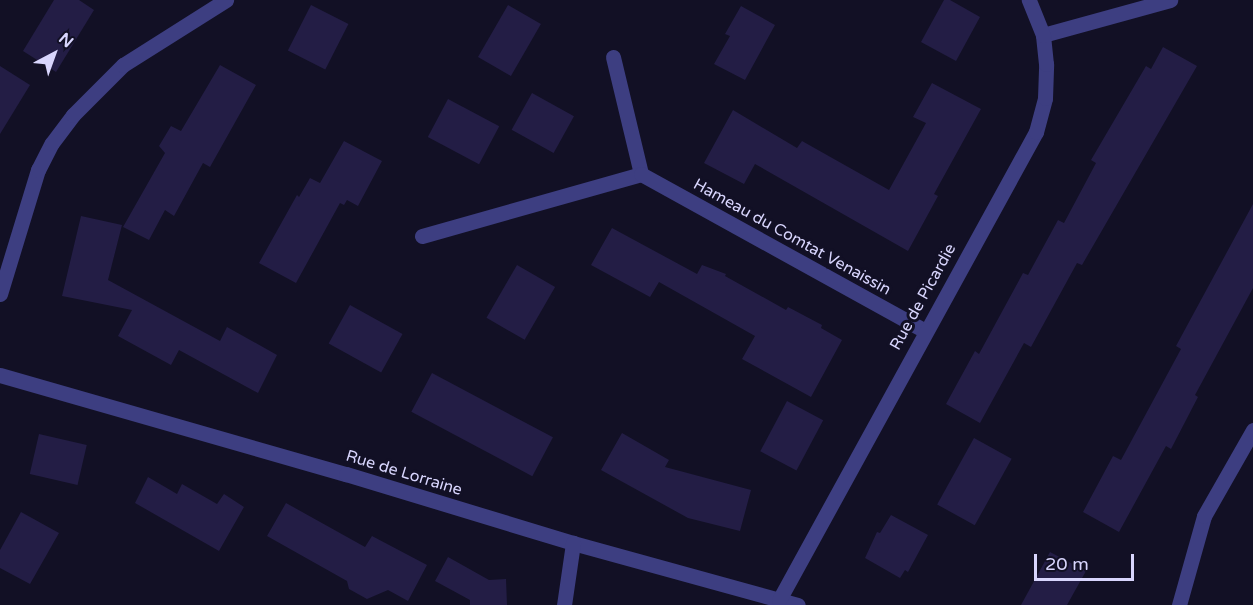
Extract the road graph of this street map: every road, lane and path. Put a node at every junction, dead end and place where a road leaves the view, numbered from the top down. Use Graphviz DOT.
graph roads {
  1 [pos="226,0"];
  2 [pos="1029,0"];
  3 [pos="1170,0"];
  4 [pos="205,6"];
  5 [pos="1043,35"];
  6 [pos="613,57"];
  7 [pos="641,174"];
  8 [pos="422,236"];
  9 [pos="0,294"];
  10 [pos="925,331"];
  11 [pos="0,375"];
  12 [pos="1253,430"];
  13 [pos="573,543"];
  14 [pos="779,600"];
  15 [pos="564,605"];
  16 [pos="798,605"];
  17 [pos="1179,605"];
  1 -- 4 [label="street"];
  2 -- 5 [label="street, Rue de Picardie"];
  3 -- 5 [label="street"];
  4 -- 9 [label="street"];
  5 -- 10 [label="street, Rue de Picardie"];
  6 -- 7 [label="street"];
  7 -- 8 [label="street"];
  7 -- 10 [label="street, Hameau du Comtat Venaissin"];
  10 -- 14 [label="street, Rue de Picardie"];
  11 -- 13 [label="street, Rue de Lorraine"];
  12 -- 17 [label="street"];
  13 -- 14 [label="street, Rue de Lorraine"];
  13 -- 15 [label="street"];
  14 -- 16 [label="street, Rue de Lorraine"];
}
